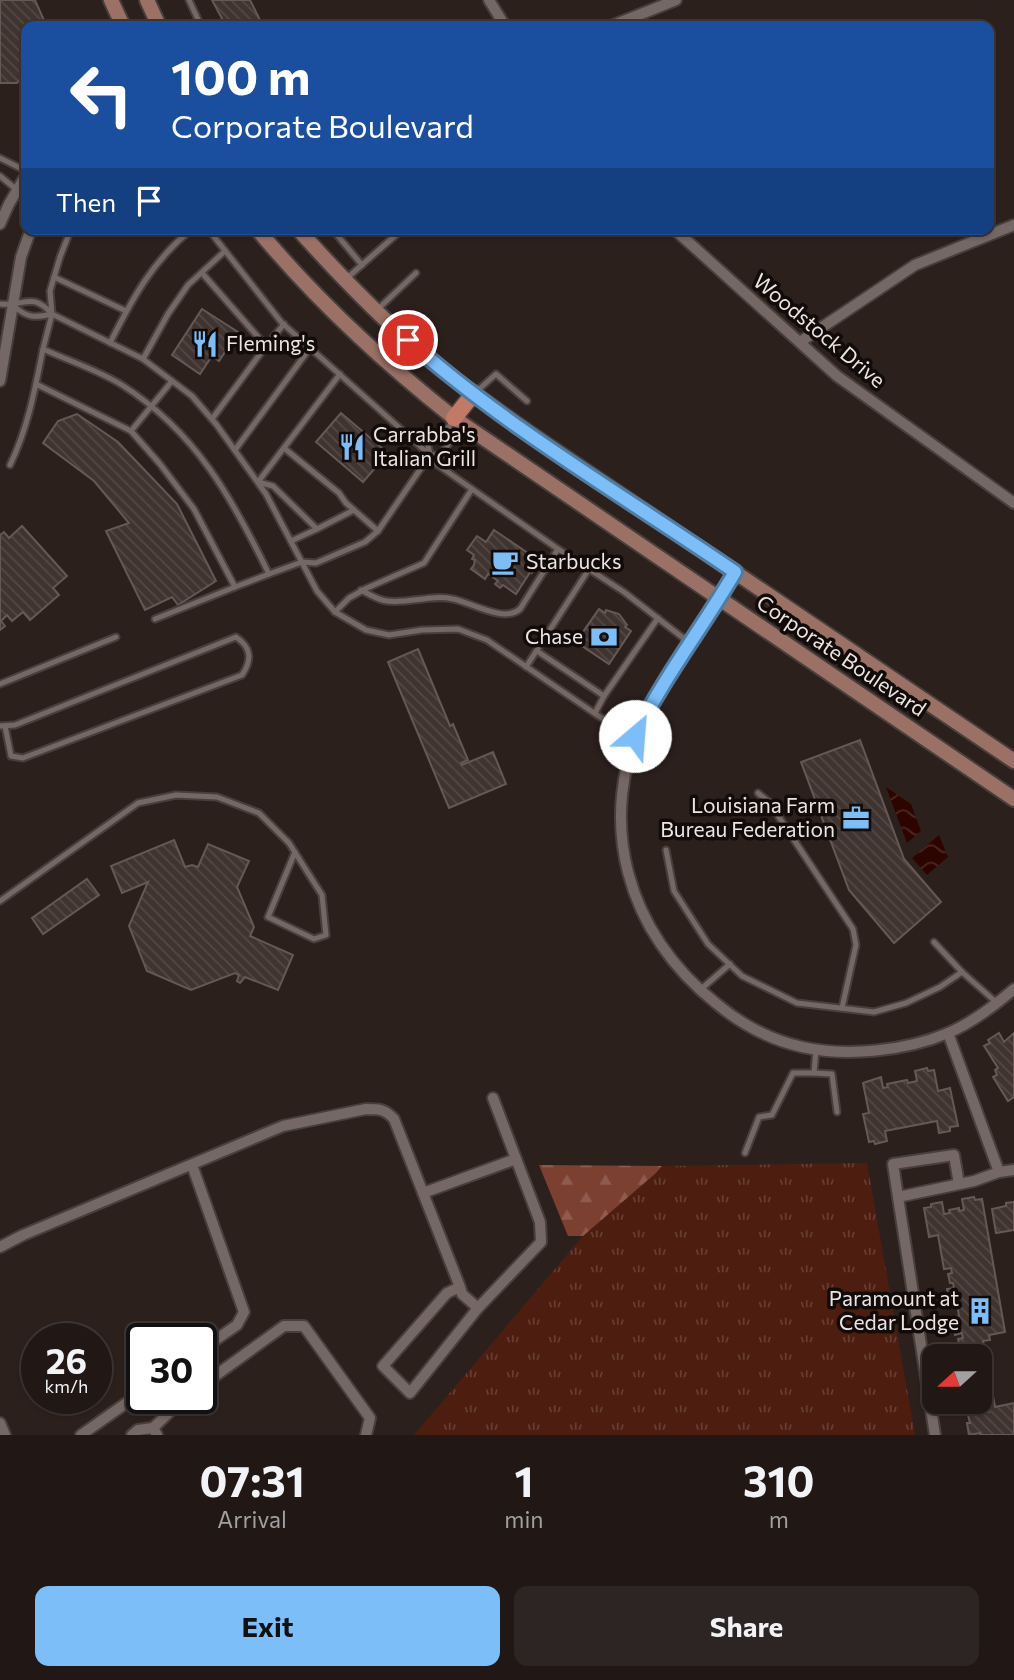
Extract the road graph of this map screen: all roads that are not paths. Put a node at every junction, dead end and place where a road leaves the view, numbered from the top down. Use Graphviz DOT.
graph roads {
  1 [pos="111,0"];
  2 [pos="146,0"];
  3 [pos="189,0"];
  4 [pos="489,0"];
  5 [pos="676,0"];
  6 [pos="121,21"];
  7 [pos="156,21"];
  8 [pos="199,21"];
  9 [pos="502,21"];
  10 [pos="624,21"];
  11 [pos="0,158"];
  12 [pos="21,170"];
  13 [pos="0,176"];
  14 [pos="21,189"];
  15 [pos="21,192"];
  16 [pos="0,224"];
  17 [pos="1014,225"];
  18 [pos="994,233"];
  19 [pos="30,235"];
  20 [pos="69,235"];
  21 [pos="185,235"];
  22 [pos="213,235"];
  23 [pos="262,235"];
  24 [pos="308,235"];
  25 [pos="337,235"];
  26 [pos="395,235"];
  27 [pos="681,235"];
  28 [pos="989,235"];
  29 [pos="225,251"];
  30 [pos="362,265"];
  31 [pos="202,273"];
  32 [pos="416,273"];
  33 [pos="54,277"];
  34 [pos="345,280"];
  35 [pos="0,304"];
  36 [pos="14,306"];
  37 [pos="126,311"];
  38 [pos="376,311"];
  39 [pos="52,314"];
  40 [pos="284,324"];
  41 [pos="800,342"];
  42 [pos="110,343"];
  43 [pos="266,346"];
  44 [pos="310,348"];
  45 [pos="43,349"];
  46 [pos="143,359"];
  47 [pos="340,374"];
  48 [pos="0,381"];
  49 [pos="172,381"];
  50 [pos="36,384"];
  51 [pos="474,393"];
  52 [pos="527,401"];
  53 [pos="152,407"];
  54 [pos="212,419"];
  55 [pos="451,423"];
  56 [pos="131,431"];
  57 [pos="284,448"];
  58 [pos="235,450"];
  59 [pos="429,456"];
  60 [pos="10,465"];
  61 [pos="258,482"];
  62 [pos="472,489"];
  63 [pos="1014,503"];
  64 [pos="354,510"];
  65 [pos="317,529"];
  66 [pos="378,531"];
  67 [pos="291,541"];
  68 [pos="558,549"];
  69 [pos="302,562"];
  70 [pos="589,569"];
  71 [pos="735,572"];
  72 [pos="269,574"];
  73 [pos="235,587"];
  74 [pos="362,590"];
  75 [pos="719,599"];
  76 [pos="335,612"];
  77 [pos="658,618"];
  78 [pos="155,619"];
  79 [pos="116,638"];
  80 [pos="691,643"];
  81 [pos="537,651"];
  82 [pos="526,667"];
  83 [pos="0,684"];
  84 [pos="604,696"];
  85 [pos="595,713"];
  86 [pos="3,726"];
  87 [pos="635,736"];
  88 [pos="1014,761"];
  89 [pos="758,793"];
  90 [pos="1014,799"];
  91 [pos="666,850"];
  92 [pos="295,852"];
  93 [pos="0,901"];
  94 [pos="934,942"];
  95 [pos="730,964"];
  96 [pos="962,972"];
  97 [pos="1014,989"];
  98 [pos="700,991"];
  99 [pos="997,1003"];
  100 [pos="842,1008"];
  101 [pos="948,1033"];
  102 [pos="816,1050"];
  103 [pos="814,1073"];
  104 [pos="492,1098"];
  105 [pos="837,1112"];
  106 [pos="745,1153"];
  107 [pos="516,1159"];
  108 [pos="192,1164"];
  109 [pos="1014,1170"];
  110 [pos="999,1172"];
  111 [pos="959,1184"];
  112 [pos="423,1193"];
  113 [pos="898,1197"];
  114 [pos="0,1247"];
  115 [pos="460,1287"];
  116 [pos="478,1308"];
  117 [pos="217,1339"];
  118 [pos="922,1344"];
  119 [pos="217,1374"];
  120 [pos="126,1403"];
  121 [pos="170,1414"];
  122 [pos="933,1414"];
  123 [pos="0,1423"];
  124 [pos="155,1432"];
  125 [pos="5,1435"];
  126 [pos="81,1435"];
  127 [pos="132,1435"];
  128 [pos="366,1435"];
  129 [pos="936,1435"];
  1 -- 6 [label="street"];
  2 -- 7 [label="street"];
  3 -- 8 [label="lane"];
  4 -- 9 [label="street"];
  5 -- 10 [label="street"];
  11 -- 12 [label="lane"];
  13 -- 14 [label="lane"];
  15 -- 16 [label="street"];
  17 -- 18 [label="street"];
  19 -- 36 [label="street"];
  20 -- 33 [label="lane"];
  21 -- 37 [label="lane"];
  22 -- 29 [label="lane"];
  23 -- 55 [label="street, Corporate Boulevard"];
  24 -- 34 [label="street, Corporate Boulevard"];
  25 -- 30 [label="lane"];
  26 -- 30 [label="lane"];
  27 -- 41 [label="street, Woodstock Drive"];
  28 -- 41 [label="street"];
  29 -- 31 [label="lane"];
  29 -- 40 [label="lane"];
  30 -- 34 [label="lane"];
  31 -- 43 [label="lane"];
  31 -- 46 [label="lane"];
  32 -- 38 [label="lane"];
  33 -- 37 [label="lane"];
  33 -- 39 [label="lane"];
  34 -- 38 [label="street, Corporate Boulevard"];
  35 -- 36 [label="lane"];
  36 -- 39 [label="lane"];
  36 -- 39 [label="lane"];
  36 -- 48 [label="street"];
  37 -- 42 [label="lane"];
  38 -- 51 [label="street, Corporate Boulevard"];
  39 -- 42 [label="lane"];
  39 -- 45 [label="lane"];
  40 -- 43 [label="lane"];
  40 -- 44 [label="lane"];
  41 -- 63 [label="street, Woodstock Drive"];
  42 -- 46 [label="lane"];
  43 -- 54 [label="lane"];
  44 -- 47 [label="lane"];
  44 -- 58 [label="lane"];
  45 -- 50 [label="lane"];
  45 -- 53 [label="lane"];
  46 -- 49 [label="lane"];
  47 -- 57 [label="lane"];
  47 -- 59 [label="lane"];
  49 -- 53 [label="lane"];
  49 -- 54 [label="lane"];
  50 -- 56 [label="lane"];
  50 -- 60 [label="lane"];
  51 -- 52 [label="lane"];
  51 -- 55 [label="main road"];
  51 -- 71 [label="street, Corporate Boulevard"];
  53 -- 56 [label="lane"];
  53 -- 72 [label="lane"];
  54 -- 58 [label="lane"];
  55 -- 59 [label="lane"];
  55 -- 59 [label="lane"];
  55 -- 75 [label="street, Corporate Boulevard"];
  56 -- 73 [label="lane"];
  57 -- 61 [label="lane"];
  57 -- 64 [label="lane"];
  58 -- 61 [label="lane"];
  59 -- 62 [label="lane"];
  59 -- 66 [label="lane"];
  61 -- 65 [label="lane"];
  61 -- 67 [label="lane"];
  62 -- 68 [label="lane"];
  62 -- 74 [label="lane"];
  64 -- 65 [label="lane"];
  64 -- 66 [label="lane"];
  65 -- 67 [label="lane"];
  66 -- 69 [label="lane"];
  67 -- 69 [label="lane"];
  68 -- 70 [label="lane"];
  68 -- 74 [label="lane"];
  69 -- 72 [label="lane"];
  69 -- 76 [label="lane"];
  70 -- 77 [label="lane"];
  70 -- 81 [label="lane"];
  71 -- 75 [label="street"];
  71 -- 88 [label="street, Corporate Boulevard"];
  72 -- 73 [label="lane"];
  73 -- 78 [label="lane"];
  74 -- 76 [label="lane"];
  75 -- 80 [label="street"];
  75 -- 90 [label="street, Corporate Boulevard"];
  76 -- 82 [label="lane"];
  77 -- 80 [label="lane"];
  77 -- 84 [label="lane"];
  79 -- 83 [label="lane"];
  80 -- 87 [label="street"];
  81 -- 82 [label="lane"];
  81 -- 84 [label="lane"];
  82 -- 85 [label="lane"];
  84 -- 85 [label="lane"];
  85 -- 87 [label="lane"];
  86 -- 86 [label="lane"];
  87 -- 98 [label="street"];
  89 -- 100 [label="lane"];
  91 -- 95 [label="lane"];
  92 -- 92 [label="lane"];
  92 -- 93 [label="lane"];
  94 -- 96 [label="lane"];
  95 -- 98 [label="lane"];
  95 -- 100 [label="lane"];
  96 -- 99 [label="lane"];
  96 -- 100 [label="lane"];
  97 -- 99 [label="street"];
  98 -- 102 [label="street"];
  99 -- 101 [label="street"];
  101 -- 102 [label="street"];
  101 -- 110 [label="street"];
  102 -- 103 [label="lane"];
  103 -- 105 [label="lane"];
  103 -- 106 [label="lane"];
  104 -- 107 [label="street"];
  107 -- 112 [label="street"];
  107 -- 116 [label="street"];
  108 -- 112 [label="street"];
  108 -- 114 [label="street"];
  108 -- 117 [label="street"];
  109 -- 110 [label="street"];
  110 -- 111 [label="street"];
  111 -- 113 [label="street"];
  111 -- 113 [label="street"];
  112 -- 115 [label="street"];
  113 -- 118 [label="street"];
  115 -- 116 [label="street"];
  115 -- 116 [label="street"];
  119 -- 128 [label="street"];
  120 -- 126 [label="street"];
  121 -- 124 [label="street"];
  122 -- 129 [label="street"];
  123 -- 125 [label="street"];
  124 -- 127 [label="street"];
}
